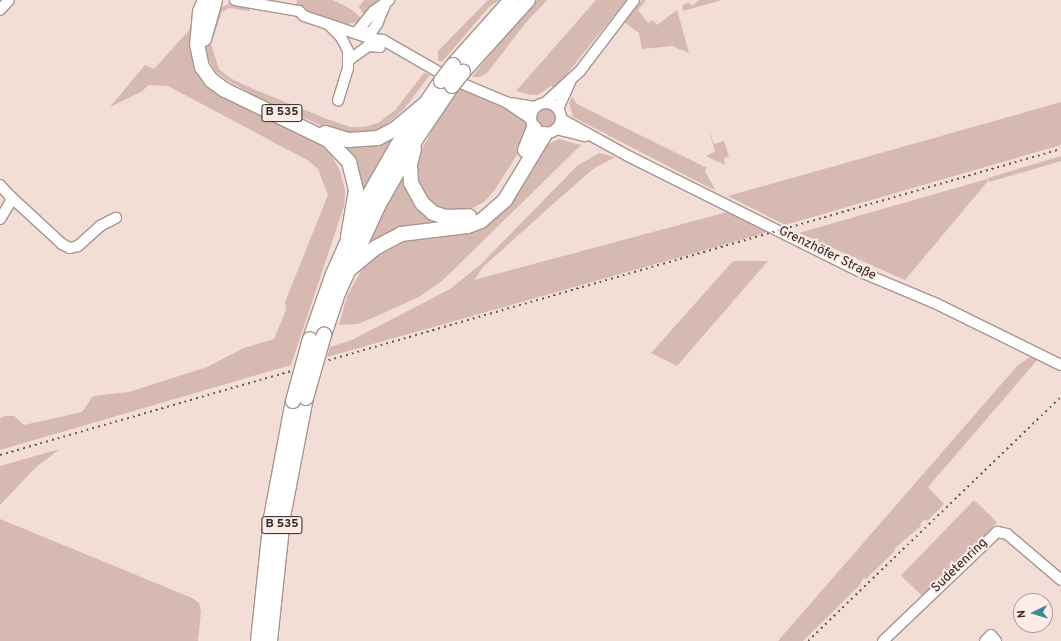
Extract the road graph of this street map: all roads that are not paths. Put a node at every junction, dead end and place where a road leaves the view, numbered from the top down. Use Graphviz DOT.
graph roads {
  1 [pos="9,0"];
  2 [pos="190,0"];
  3 [pos="215,0"];
  4 [pos="235,0"];
  5 [pos="511,0"];
  6 [pos="528,0"];
  7 [pos="634,0"];
  8 [pos="387,2"];
  9 [pos="202,6"];
  10 [pos="0,10"];
  11 [pos="326,23"];
  12 [pos="377,24"];
  13 [pos="359,34"];
  14 [pos="382,43"];
  15 [pos="349,60"];
  16 [pos="458,68"];
  17 [pos="572,78"];
  18 [pos="447,84"];
  19 [pos="338,101"];
  20 [pos="506,102"];
  21 [pos="545,103"];
  22 [pos="424,105"];
  23 [pos="536,107"];
  24 [pos="560,114"];
  25 [pos="541,128"];
  26 [pos="418,136"];
  27 [pos="595,138"];
  28 [pos="0,185"];
  29 [pos="10,196"];
  30 [pos="116,218"];
  31 [pos="0,219"];
  32 [pos="348,237"];
  33 [pos="348,270"];
  34 [pos="1061,365"];
  35 [pos="300,399"];
  36 [pos="1061,580"];
  37 [pos="258,641"];
  38 [pos="270,641"];
  39 [pos="883,641"];
  40 [pos="985,641"];
  41 [pos="996,641"];
  1 -- 10 [label="street"];
  2 -- 9 [label="highway, B 535"];
  3 -- 22 [label="highway, B 535"];
  4 -- 11 [label="street, Grenzhöfer Straße"];
  5 -- 16 [label="highway, B 535"];
  6 -- 16 [label="highway, B 535"];
  7 -- 17 [label="street"];
  8 -- 12 [label="street"];
  8 -- 13 [label="street"];
  9 -- 32 [label="highway, B 535"];
  11 -- 13 [label="street, Grenzhöfer Straße"];
  11 -- 15 [label="street"];
  12 -- 13 [label="street"];
  12 -- 14 [label="street"];
  13 -- 14 [label="street, Grenzhöfer Straße"];
  14 -- 15 [label="street"];
  14 -- 20 [label="street, Grenzhöfer Straße"];
  15 -- 19 [label="street"];
  16 -- 18 [label="highway, B 535, bridge"];
  17 -- 21 [label="street"];
  17 -- 24 [label="street"];
  18 -- 22 [label="highway, B 535"];
  18 -- 26 [label="highway, B 535"];
  20 -- 23 [label="street, Grenzhöfer Straße"];
  20 -- 25 [label="street, Grenzhöfer Straße"];
  21 -- 23 [label="street"];
  21 -- 24 [label="street, Grenzhöfer Straße"];
  22 -- 32 [label="highway, B 535"];
  23 -- 25 [label="street"];
  24 -- 25 [label="street"];
  24 -- 27 [label="street, Grenzhöfer Straße"];
  25 -- 26 [label="highway, B 535"];
  25 -- 27 [label="street, Grenzhöfer Straße"];
  25 -- 33 [label="highway"];
  26 -- 33 [label="highway, B 535"];
  27 -- 34 [label="street, Grenzhöfer Straße"];
  28 -- 29 [label="street"];
  29 -- 30 [label="street"];
  29 -- 31 [label="street"];
  32 -- 35 [label="highway, B 535, bridge"];
  33 -- 35 [label="highway, B 535, bridge"];
  35 -- 37 [label="highway, B 535"];
  35 -- 38 [label="highway, B 535"];
  36 -- 39 [label="street, Sudetenring"];
  40 -- 41 [label="street"];
}
